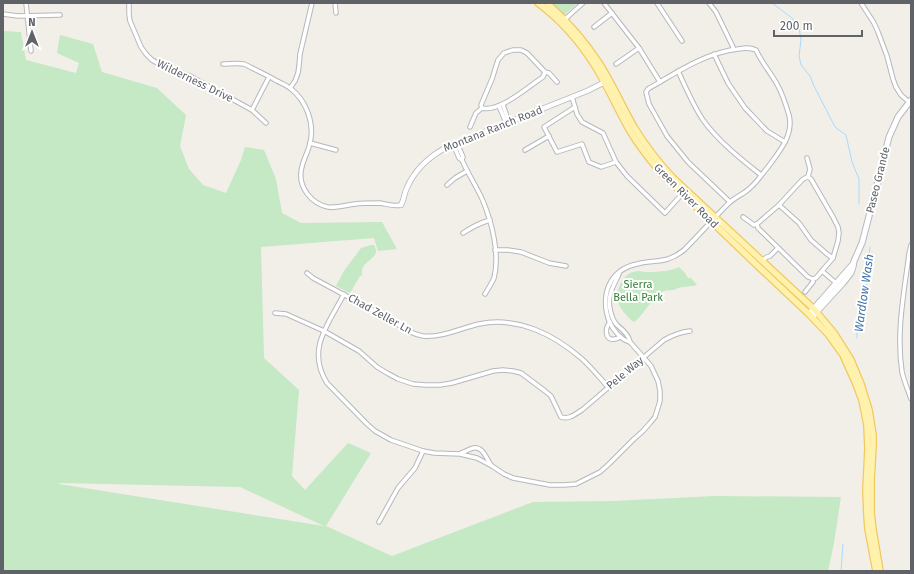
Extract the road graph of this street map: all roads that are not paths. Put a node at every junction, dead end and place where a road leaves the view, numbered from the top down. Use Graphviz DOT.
graph roads {
  1 [pos="26,3"];
  2 [pos="129,3"];
  3 [pos="312,3"];
  4 [pos="334,3"];
  5 [pos="538,3"];
  6 [pos="547,3"];
  7 [pos="583,3"];
  8 [pos="604,3"];
  9 [pos="657,3"];
  10 [pos="709,3"];
  11 [pos="861,3"];
  12 [pos="336,13"];
  13 [pos="612,13"];
  14 [pos="3,14"];
  15 [pos="60,15"];
  16 [pos="27,16"];
  17 [pos="563,21"];
  18 [pos="594,27"];
  19 [pos="682,40"];
  20 [pos="639,48"];
  21 [pos="733,49"];
  22 [pos="31,51"];
  23 [pos="714,54"];
  24 [pos="223,64"];
  25 [pos="616,64"];
  26 [pos="678,71"];
  27 [pos="545,72"];
  28 [pos="269,77"];
  29 [pos="607,81"];
  30 [pos="557,82"];
  31 [pos="660,82"];
  32 [pos="290,88"];
  33 [pos="572,97"];
  34 [pos="910,101"];
  35 [pos="501,105"];
  36 [pos="575,107"];
  37 [pos="482,108"];
  38 [pos="252,110"];
  39 [pos="508,122"];
  40 [pos="266,123"];
  41 [pos="470,127"];
  42 [pos="549,136"];
  43 [pos="785,142"];
  44 [pos="310,143"];
  45 [pos="455,143"];
  46 [pos="336,150"];
  47 [pos="525,150"];
  48 [pos="807,158"];
  49 [pos="616,162"];
  50 [pos="467,171"];
  51 [pos="761,176"];
  52 [pos="808,177"];
  53 [pos="447,185"];
  54 [pos="682,194"];
  55 [pos="730,202"];
  56 [pos="401,205"];
  57 [pos="779,205"];
  58 [pos="743,216"];
  59 [pos="713,219"];
  60 [pos="490,220"];
  61 [pos="757,224"];
  62 [pos="463,233"];
  63 [pos="732,241"];
  64 [pos="911,245"];
  65 [pos="778,248"];
  66 [pos="495,250"];
  67 [pos="770,256"];
  68 [pos="833,258"];
  69 [pos="764,262"];
  70 [pos="854,264"];
  71 [pos="909,264"];
  72 [pos="566,266"];
  73 [pos="822,271"];
  74 [pos="307,273"];
  75 [pos="619,273"];
  76 [pos="813,279"];
  77 [pos="836,283"];
  78 [pos="805,292"];
  79 [pos="344,294"];
  80 [pos="485,294"];
  81 [pos="275,313"];
  82 [pos="813,313"];
  83 [pos="610,322"];
  84 [pos="690,331"];
  85 [pos="324,332"];
  86 [pos="624,332"];
  87 [pos="621,337"];
  88 [pos="630,342"];
  89 [pos="644,357"];
  90 [pos="608,387"];
  91 [pos="911,399"];
  92 [pos="423,450"];
  93 [pos="460,454"];
  94 [pos="492,466"];
  95 [pos="379,522"];
  96 [pos="876,571"];
  97 [pos="880,571"];
  1 -- 16 [label="street"];
  2 -- 38 [label="street, Wilderness Drive"];
  3 -- 32 [label="street"];
  4 -- 12 [label="street"];
  5 -- 17 [label="main road, Green River Road"];
  6 -- 17 [label="main road, Green River Road"];
  7 -- 17 [label="street"];
  8 -- 13 [label="street"];
  9 -- 19 [label="street"];
  10 -- 21 [label="street"];
  11 -- 34 [label="street"];
  13 -- 18 [label="street"];
  13 -- 20 [label="street"];
  14 -- 16 [label="street"];
  15 -- 16 [label="street"];
  16 -- 22 [label="street"];
  17 -- 29 [label="main road, Green River Road"];
  20 -- 25 [label="street"];
  20 -- 31 [label="street"];
  21 -- 23 [label="street"];
  21 -- 43 [label="street"];
  23 -- 26 [label="street"];
  23 -- 43 [label="street"];
  24 -- 28 [label="street"];
  26 -- 31 [label="street"];
  26 -- 51 [label="street"];
  27 -- 30 [label="street"];
  27 -- 35 [label="street"];
  27 -- 37 [label="street"];
  28 -- 32 [label="street"];
  28 -- 38 [label="street"];
  29 -- 33 [label="street, Montana Ranch Road"];
  29 -- 54 [label="main road, Green River Road"];
  29 -- 59 [label="main road, Green River Road"];
  31 -- 55 [label="street"];
  32 -- 44 [label="street"];
  33 -- 36 [label="street"];
  33 -- 39 [label="street, Montana Ranch Road"];
  34 -- 70 [label="main road, Paseo Grande"];
  35 -- 37 [label="street"];
  35 -- 39 [label="street"];
  36 -- 42 [label="street"];
  36 -- 49 [label="street"];
  37 -- 41 [label="street"];
  38 -- 40 [label="street, Wilderness Drive"];
  39 -- 45 [label="street, Montana Ranch Road"];
  42 -- 47 [label="street"];
  42 -- 49 [label="street"];
  43 -- 51 [label="street"];
  44 -- 46 [label="street"];
  44 -- 56 [label="street"];
  45 -- 50 [label="street"];
  45 -- 56 [label="street, Montana Ranch Road"];
  48 -- 52 [label="street"];
  49 -- 54 [label="street"];
  50 -- 53 [label="street"];
  50 -- 60 [label="street"];
  51 -- 55 [label="street"];
  52 -- 57 [label="street"];
  52 -- 68 [label="street"];
  54 -- 59 [label="main road, Green River Road"];
  55 -- 59 [label="street"];
  57 -- 61 [label="street"];
  57 -- 68 [label="street"];
  58 -- 61 [label="street"];
  59 -- 63 [label="main road, Green River Road"];
  59 -- 69 [label="main road, Green River Road"];
  59 -- 75 [label="street"];
  60 -- 62 [label="street"];
  60 -- 66 [label="street"];
  61 -- 65 [label="street"];
  63 -- 69 [label="main road"];
  63 -- 82 [label="main road, Green River Road"];
  64 -- 71 [label="street"];
  65 -- 67 [label="street"];
  65 -- 76 [label="street"];
  66 -- 72 [label="street"];
  66 -- 80 [label="street"];
  68 -- 73 [label="street"];
  69 -- 82 [label="main road, Green River Road"];
  70 -- 77 [label="main road, Paseo Grande"];
  70 -- 82 [label="main road, Paseo Grande"];
  71 -- 91 [label="street"];
  73 -- 76 [label="street"];
  73 -- 77 [label="street"];
  74 -- 79 [label="street, Chad Zeller Ln"];
  75 -- 83 [label="street"];
  75 -- 86 [label="street"];
  76 -- 78 [label="street"];
  77 -- 82 [label="main road, Paseo Grande"];
  79 -- 85 [label="street"];
  79 -- 90 [label="street, Chad Zeller Ln"];
  81 -- 85 [label="street"];
  82 -- 96 [label="main road"];
  82 -- 97 [label="main road"];
  83 -- 87 [label="street"];
  83 -- 87 [label="street"];
  84 -- 89 [label="street, Pele Way"];
  85 -- 90 [label="street, Pele Way"];
  85 -- 92 [label="street"];
  86 -- 87 [label="street"];
  86 -- 88 [label="street"];
  87 -- 88 [label="street"];
  88 -- 89 [label="street"];
  89 -- 90 [label="street, Pele Way"];
  89 -- 94 [label="street"];
  92 -- 93 [label="street"];
  92 -- 95 [label="street"];
  93 -- 94 [label="street"];
  93 -- 94 [label="street"];
}
